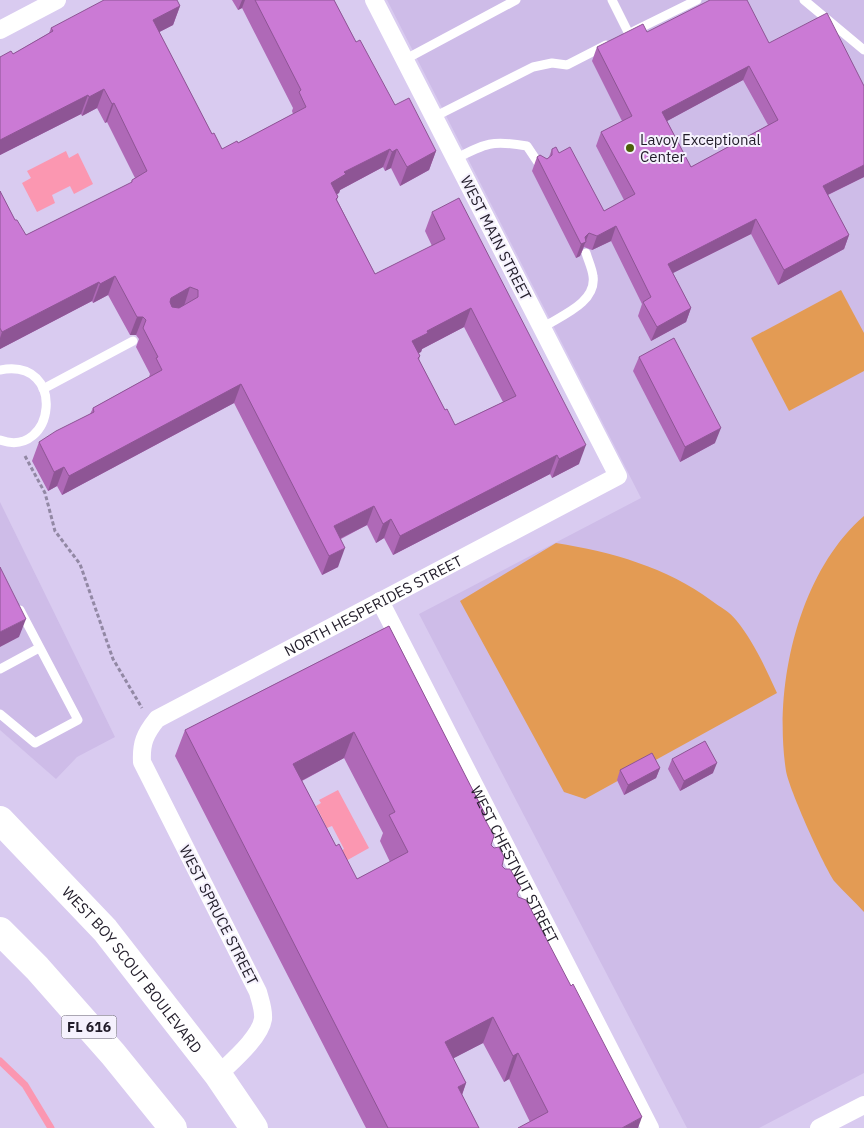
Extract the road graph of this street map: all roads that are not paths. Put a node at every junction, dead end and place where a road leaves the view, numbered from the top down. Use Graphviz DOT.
graph roads {
  1 [pos="57,0"];
  2 [pos="374,0"];
  3 [pos="516,0"];
  4 [pos="612,0"];
  5 [pos="697,0"];
  6 [pos="804,0"];
  7 [pos="0,30"];
  8 [pos="630,34"];
  9 [pos="620,38"];
  10 [pos="612,42"];
  11 [pos="864,50"];
  12 [pos="404,60"];
  13 [pos="434,117"];
  14 [pos="455,159"];
  15 [pos="541,167"];
  16 [pos="586,253"];
  17 [pos="542,328"];
  18 [pos="133,341"];
  19 [pos="0,370"];
  20 [pos="43,389"];
  21 [pos="0,440"];
  22 [pos="618,476"];
  23 [pos="13,598"];
  24 [pos="380,601"];
  25 [pos="39,648"];
  26 [pos="0,669"];
  27 [pos="0,714"];
  28 [pos="141,747"];
  29 [pos="0,820"];
  30 [pos="0,931"];
  31 [pos="218,1075"];
  32 [pos="864,1105"];
  33 [pos="173,1128"];
  34 [pos="254,1128"];
  35 [pos="650,1128"];
  36 [pos="819,1128"];
  1 -- 7 [label="street"];
  2 -- 12 [label="street, WEST MAIN STREET"];
  3 -- 12 [label="lane"];
  4 -- 8 [label="lane"];
  5 -- 8 [label="lane"];
  6 -- 11 [label="lane"];
  8 -- 9 [label="lane"];
  10 -- 13 [label="lane"];
  12 -- 13 [label="street, WEST MAIN STREET"];
  13 -- 14 [label="street, WEST MAIN STREET"];
  14 -- 15 [label="lane"];
  14 -- 17 [label="street, WEST MAIN STREET"];
  16 -- 17 [label="lane"];
  17 -- 22 [label="street, WEST MAIN STREET"];
  18 -- 20 [label="lane"];
  19 -- 20 [label="lane"];
  20 -- 21 [label="lane"];
  22 -- 24 [label="street, NORTH HESPERIDES STREET"];
  23 -- 25 [label="lane"];
  24 -- 28 [label="street, NORTH HESPERIDES STREET"];
  24 -- 35 [label="street, WEST CHESTNUT STREET"];
  25 -- 26 [label="lane"];
  25 -- 27 [label="lane"];
  28 -- 31 [label="street, WEST SPRUCE STREET"];
  29 -- 31 [label="main road, WEST BOY SCOUT BOULEVARD"];
  30 -- 33 [label="main road, FL 616"];
  31 -- 34 [label="main road, WEST BOY SCOUT BOULEVARD"];
  32 -- 36 [label="street"];
}
